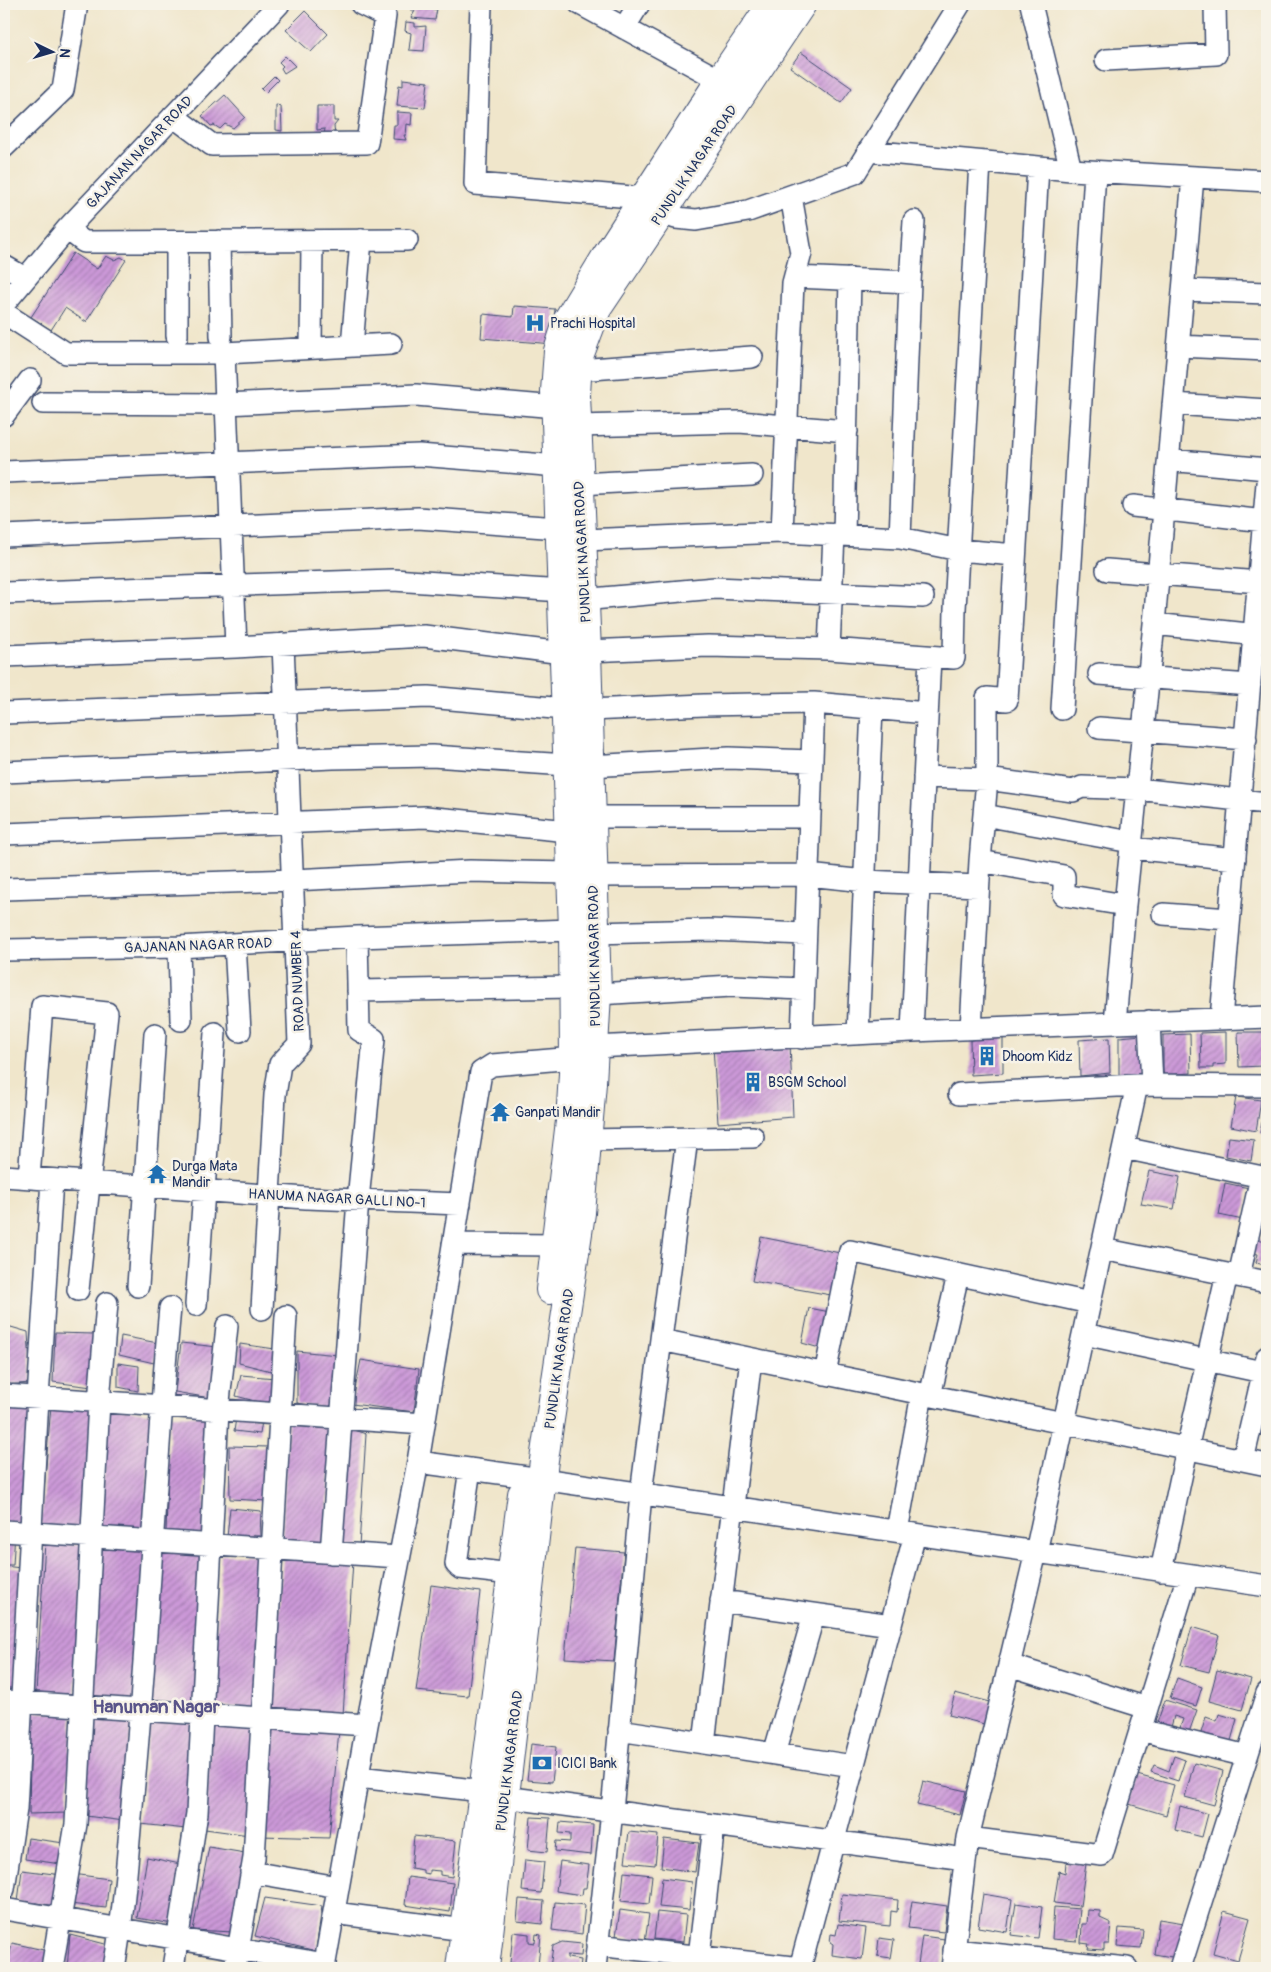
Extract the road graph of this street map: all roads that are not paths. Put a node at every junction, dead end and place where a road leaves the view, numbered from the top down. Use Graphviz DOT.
graph roads {
  1 [pos="78,4"];
  2 [pos="279,4"];
  3 [pos="361,4"];
  4 [pos="481,4"];
  5 [pos="580,4"];
  6 [pos="639,4"];
  7 [pos="772,4"];
  8 [pos="802,4"];
  9 [pos="960,4"];
  10 [pos="1030,4"];
  11 [pos="1215,4"];
  12 [pos="624,28"];
  13 [pos="1106,60"];
  14 [pos="730,88"];
  15 [pos="173,116"];
  16 [pos="4,147"];
  17 [pos="868,151"];
  18 [pos="980,162"];
  19 [pos="1038,167"];
  20 [pos="1071,170"];
  21 [pos="1095,172"];
  22 [pos="1193,177"];
  23 [pos="1267,181"];
  24 [pos="791,196"];
  25 [pos="653,205"];
  26 [pos="914,221"];
  27 [pos="66,229"];
  28 [pos="361,240"];
  29 [pos="407,240"];
  30 [pos="219,241"];
  31 [pos="312,241"];
  32 [pos="177,242"];
  33 [pos="4,266"];
  34 [pos="795,277"];
  35 [pos="25,278"];
  36 [pos="850,279"];
  37 [pos="910,282"];
  38 [pos="1183,290"];
  39 [pos="1267,293"];
  40 [pos="4,304"];
  41 [pos="4,313"];
  42 [pos="177,336"];
  43 [pos="391,344"];
  44 [pos="222,345"];
  45 [pos="352,346"];
  46 [pos="1178,346"];
  47 [pos="311,348"];
  48 [pos="1267,350"];
  49 [pos="752,357"];
  50 [pos="578,370"];
  51 [pos="30,380"];
  52 [pos="43,403"];
  53 [pos="226,404"];
  54 [pos="1174,404"];
  55 [pos="556,407"];
  56 [pos="1267,410"];
  57 [pos="4,415"];
  58 [pos="576,426"];
  59 [pos="786,426"];
  60 [pos="847,430"];
  61 [pos="1169,460"];
  62 [pos="229,463"];
  63 [pos="558,466"];
  64 [pos="1267,469"];
  65 [pos="4,472"];
  66 [pos="752,475"];
  67 [pos="1267,483"];
  68 [pos="579,484"];
  69 [pos="1133,506"];
  70 [pos="1164,510"];
  71 [pos="1264,521"];
  72 [pos="232,528"];
  73 [pos="782,532"];
  74 [pos="571,534"];
  75 [pos="839,534"];
  76 [pos="4,536"];
  77 [pos="900,538"];
  78 [pos="959,550"];
  79 [pos="1015,555"];
  80 [pos="1107,570"];
  81 [pos="1159,574"];
  82 [pos="1259,582"];
  83 [pos="234,586"];
  84 [pos="4,593"];
  85 [pos="831,594"];
  86 [pos="923,597"];
  87 [pos="569,598"];
  88 [pos="1154,624"];
  89 [pos="1261,636"];
  90 [pos="283,644"];
  91 [pos="236,647"];
  92 [pos="830,649"];
  93 [pos="575,652"];
  94 [pos="4,656"];
  95 [pos="930,657"];
  96 [pos="1099,674"];
  97 [pos="1149,678"];
  98 [pos="1250,685"];
  99 [pos="285,702"];
  100 [pos="814,703"];
  101 [pos="872,708"];
  102 [pos="1062,709"];
  103 [pos="577,710"];
  104 [pos="4,713"];
  105 [pos="927,713"];
  106 [pos="1099,728"];
  107 [pos="1143,732"];
  108 [pos="1246,739"];
  109 [pos="288,760"];
  110 [pos="811,761"];
  111 [pos="579,766"];
  112 [pos="4,772"];
  113 [pos="924,778"];
  114 [pos="987,779"];
  115 [pos="1137,789"];
  116 [pos="1240,800"];
  117 [pos="1267,803"];
  118 [pos="984,815"];
  119 [pos="809,817"];
  120 [pos="290,822"];
  121 [pos="581,824"];
  122 [pos="4,834"];
  123 [pos="1131,845"];
  124 [pos="1235,858"];
  125 [pos="980,861"];
  126 [pos="582,874"];
  127 [pos="808,875"];
  128 [pos="293,880"];
  129 [pos="865,881"];
  130 [pos="919,883"];
  131 [pos="978,886"];
  132 [pos="4,889"];
  133 [pos="1125,905"];
  134 [pos="1163,914"];
  135 [pos="1229,919"];
  136 [pos="583,932"];
  137 [pos="805,934"];
  138 [pos="357,937"];
  139 [pos="295,940"];
  140 [pos="235,944"];
  141 [pos="179,947"];
  142 [pos="4,950"];
  143 [pos="803,989"];
  144 [pos="585,990"];
  145 [pos="358,991"];
  146 [pos="1267,1017"];
  147 [pos="1221,1019"];
  148 [pos="181,1020"];
  149 [pos="1149,1021"];
  150 [pos="1115,1023"];
  151 [pos="971,1029"];
  152 [pos="240,1031"];
  153 [pos="912,1031"];
  154 [pos="215,1033"];
  155 [pos="155,1034"];
  156 [pos="858,1034"];
  157 [pos="802,1038"];
  158 [pos="584,1052"];
  159 [pos="1144,1085"];
  160 [pos="1267,1086"];
  161 [pos="959,1094"];
  162 [pos="753,1137"];
  163 [pos="687,1138"];
  164 [pos="587,1140"];
  165 [pos="1124,1148"];
  166 [pos="4,1176"];
  167 [pos="29,1178"];
  168 [pos="1264,1178"];
  169 [pos="52,1180"];
  170 [pos="90,1182"];
  171 [pos="146,1186"];
  172 [pos="205,1190"];
  173 [pos="269,1195"];
  174 [pos="358,1200"];
  175 [pos="460,1204"];
  176 [pos="454,1244"];
  177 [pos="556,1245"];
  178 [pos="1102,1249"];
  179 [pos="958,1275"];
  180 [pos="1233,1275"];
  181 [pos="1267,1282"];
  182 [pos="138,1286"];
  183 [pos="78,1290"];
  184 [pos="107,1303"];
  185 [pos="1090,1303"];
  186 [pos="196,1305"];
  187 [pos="170,1308"];
  188 [pos="262,1309"];
  189 [pos="286,1316"];
  190 [pos="227,1326"];
  191 [pos="1084,1334"];
  192 [pos="661,1340"];
  193 [pos="751,1359"];
  194 [pos="1207,1360"];
  195 [pos="1266,1367"];
  196 [pos="825,1374"];
  197 [pos="4,1395"];
  198 [pos="926,1395"];
  199 [pos="38,1398"];
  200 [pos="99,1402"];
  201 [pos="160,1407"];
  202 [pos="218,1411"];
  203 [pos="280,1415"];
  204 [pos="342,1419"];
  205 [pos="424,1424"];
  206 [pos="1064,1424"];
  207 [pos="1187,1449"];
  208 [pos="1243,1460"];
  209 [pos="418,1462"];
  210 [pos="1267,1465"];
  211 [pos="470,1469"];
  212 [pos="533,1478"];
  213 [pos="641,1494"];
  214 [pos="732,1507"];
  215 [pos="4,1531"];
  216 [pos="31,1533"];
  217 [pos="906,1533"];
  218 [pos="91,1537"];
  219 [pos="152,1542"];
  220 [pos="212,1546"];
  221 [pos="273,1549"];
  222 [pos="1036,1552"];
  223 [pos="331,1553"];
  224 [pos="399,1557"];
  225 [pos="1161,1571"];
  226 [pos="511,1574"];
  227 [pos="1188,1575"];
  228 [pos="1267,1586"];
  229 [pos="721,1601"];
  230 [pos="814,1614"];
  231 [pos="891,1625"];
  232 [pos="1009,1665"];
  233 [pos="1267,1693"];
  234 [pos="13,1701"];
  235 [pos="81,1706"];
  236 [pos="1147,1708"];
  237 [pos="141,1710"];
  238 [pos="204,1714"];
  239 [pos="263,1718"];
  240 [pos="367,1725"];
  241 [pos="619,1730"];
  242 [pos="1140,1730"];
  243 [pos="704,1743"];
  244 [pos="774,1754"];
  245 [pos="1247,1756"];
  246 [pos="853,1766"];
  247 [pos="358,1777"];
  248 [pos="494,1794"];
  249 [pos="612,1811"];
  250 [pos="714,1825"];
  251 [pos="968,1838"];
  252 [pos="834,1841"];
  253 [pos="965,1859"];
  254 [pos="251,1872"];
  255 [pos="338,1887"];
  256 [pos="4,1889"];
  257 [pos="4,1909"];
  258 [pos="334,1913"];
  259 [pos="61,1919"];
  260 [pos="121,1929"];
  261 [pos="465,1930"];
  262 [pos="178,1939"];
  263 [pos="597,1945"];
  264 [pos="698,1957"];
  265 [pos="237,1959"];
  266 [pos="953,1959"];
  267 [pos="1061,1965"];
  268 [pos="324,1966"];
  269 [pos="52,1968"];
  270 [pos="114,1968"];
  271 [pos="172,1968"];
  272 [pos="460,1968"];
  273 [pos="485,1968"];
  274 [pos="595,1968"];
  275 [pos="800,1968"];
  276 [pos="1127,1968"];
  277 [pos="1180,1968"];
  1 -- 16 [label="street"];
  2 -- 15 [label="street, GAJANAN NAGAR ROAD"];
  3 -- 15 [label="street"];
  4 -- 25 [label="street"];
  5 -- 12 [label="street"];
  6 -- 12 [label="street"];
  7 -- 14 [label="main road, PUNDLIK NAGAR ROAD"];
  8 -- 14 [label="main road, PUNDLIK NAGAR ROAD"];
  9 -- 17 [label="street"];
  10 -- 20 [label="street"];
  11 -- 13 [label="street"];
  12 -- 14 [label="street"];
  14 -- 25 [label="main road, PUNDLIK NAGAR ROAD"];
  15 -- 27 [label="street, GAJANAN NAGAR ROAD"];
  17 -- 18 [label="street"];
  17 -- 24 [label="street"];
  18 -- 19 [label="street"];
  18 -- 78 [label="street"];
  19 -- 20 [label="street"];
  19 -- 79 [label="street"];
  20 -- 21 [label="street"];
  21 -- 22 [label="street"];
  21 -- 102 [label="street"];
  22 -- 23 [label="street"];
  22 -- 38 [label="street"];
  24 -- 25 [label="street"];
  24 -- 34 [label="street"];
  25 -- 50 [label="main road, PUNDLIK NAGAR ROAD"];
  25 -- 55 [label="main road, PUNDLIK NAGAR ROAD"];
  26 -- 37 [label="street"];
  27 -- 32 [label="street"];
  27 -- 35 [label="street, GAJANAN NAGAR ROAD"];
  28 -- 29 [label="street"];
  28 -- 31 [label="street"];
  28 -- 45 [label="street"];
  30 -- 31 [label="street"];
  30 -- 32 [label="street"];
  30 -- 44 [label="street"];
  31 -- 47 [label="street"];
  32 -- 42 [label="street"];
  33 -- 35 [label="street"];
  34 -- 36 [label="street"];
  34 -- 59 [label="street"];
  35 -- 40 [label="street, GAJANAN NAGAR ROAD"];
  36 -- 37 [label="street"];
  36 -- 60 [label="street"];
  37 -- 77 [label="street"];
  38 -- 39 [label="street"];
  38 -- 46 [label="street"];
  41 -- 44 [label="street"];
  43 -- 45 [label="street"];
  44 -- 47 [label="street"];
  44 -- 53 [label="street"];
  45 -- 47 [label="street"];
  46 -- 48 [label="street"];
  46 -- 54 [label="street"];
  49 -- 50 [label="street"];
  50 -- 58 [label="main road, PUNDLIK NAGAR ROAD"];
  51 -- 57 [label="street"];
  52 -- 53 [label="street"];
  53 -- 55 [label="street"];
  53 -- 62 [label="street"];
  54 -- 56 [label="street"];
  54 -- 61 [label="street"];
  55 -- 63 [label="main road, PUNDLIK NAGAR ROAD"];
  58 -- 59 [label="street"];
  58 -- 68 [label="main road, PUNDLIK NAGAR ROAD"];
  59 -- 60 [label="street"];
  59 -- 73 [label="street"];
  60 -- 75 [label="street"];
  61 -- 64 [label="street"];
  61 -- 70 [label="street"];
  62 -- 63 [label="street"];
  62 -- 65 [label="street"];
  62 -- 72 [label="street"];
  63 -- 74 [label="main road, PUNDLIK NAGAR ROAD"];
  66 -- 68 [label="street"];
  67 -- 71 [label="street"];
  68 -- 74 [label="main road, PUNDLIK NAGAR ROAD"];
  69 -- 70 [label="street"];
  70 -- 71 [label="street"];
  70 -- 81 [label="street"];
  71 -- 82 [label="street"];
  72 -- 74 [label="street"];
  72 -- 76 [label="street"];
  72 -- 83 [label="street"];
  73 -- 74 [label="street"];
  73 -- 75 [label="street"];
  74 -- 87 [label="main road, PUNDLIK NAGAR ROAD"];
  75 -- 77 [label="street"];
  75 -- 85 [label="street"];
  77 -- 78 [label="street"];
  78 -- 79 [label="street"];
  78 -- 95 [label="street"];
  79 -- 114 [label="street"];
  80 -- 81 [label="street"];
  81 -- 82 [label="street"];
  81 -- 88 [label="street"];
  82 -- 89 [label="street"];
  83 -- 84 [label="street"];
  83 -- 87 [label="street"];
  83 -- 91 [label="street"];
  85 -- 86 [label="street"];
  85 -- 87 [label="street"];
  85 -- 92 [label="street"];
  87 -- 93 [label="main road, PUNDLIK NAGAR ROAD"];
  88 -- 89 [label="street"];
  88 -- 97 [label="street"];
  89 -- 98 [label="street"];
  90 -- 91 [label="street"];
  90 -- 93 [label="street"];
  90 -- 99 [label="street, ROAD NUMBER 4"];
  91 -- 94 [label="street"];
  92 -- 93 [label="street"];
  92 -- 95 [label="street"];
  93 -- 103 [label="main road, PUNDLIK NAGAR ROAD"];
  95 -- 105 [label="street"];
  96 -- 97 [label="street"];
  97 -- 98 [label="street"];
  97 -- 107 [label="street"];
  98 -- 108 [label="street"];
  99 -- 103 [label="street"];
  99 -- 104 [label="street"];
  99 -- 109 [label="street, ROAD NUMBER 4"];
  100 -- 101 [label="street"];
  100 -- 103 [label="street"];
  100 -- 110 [label="street"];
  101 -- 105 [label="street"];
  101 -- 129 [label="street"];
  103 -- 111 [label="main road, PUNDLIK NAGAR ROAD"];
  105 -- 113 [label="street"];
  106 -- 107 [label="street"];
  107 -- 108 [label="street"];
  107 -- 115 [label="street"];
  108 -- 116 [label="street"];
  109 -- 111 [label="street"];
  109 -- 112 [label="street"];
  109 -- 120 [label="street, ROAD NUMBER 4"];
  110 -- 111 [label="street"];
  110 -- 119 [label="street"];
  111 -- 121 [label="main road, PUNDLIK NAGAR ROAD"];
  113 -- 114 [label="street"];
  113 -- 130 [label="street"];
  114 -- 115 [label="street"];
  114 -- 118 [label="street"];
  115 -- 116 [label="street"];
  115 -- 123 [label="street"];
  116 -- 117 [label="street"];
  116 -- 124 [label="street"];
  118 -- 123 [label="street"];
  118 -- 125 [label="street"];
  119 -- 121 [label="street"];
  119 -- 127 [label="street"];
  120 -- 121 [label="street"];
  120 -- 122 [label="street"];
  120 -- 128 [label="street, ROAD NUMBER 4"];
  121 -- 126 [label="main road, PUNDLIK NAGAR ROAD"];
  123 -- 124 [label="street"];
  123 -- 133 [label="street"];
  124 -- 135 [label="street"];
  125 -- 131 [label="street"];
  125 -- 133 [label="street"];
  126 -- 127 [label="street"];
  126 -- 128 [label="street"];
  126 -- 136 [label="main road, PUNDLIK NAGAR ROAD"];
  127 -- 129 [label="street"];
  127 -- 137 [label="street"];
  128 -- 132 [label="street"];
  128 -- 139 [label="street, ROAD NUMBER 4"];
  129 -- 130 [label="street"];
  129 -- 156 [label="street"];
  130 -- 131 [label="street"];
  130 -- 153 [label="street"];
  131 -- 151 [label="street"];
  133 -- 150 [label="street"];
  134 -- 135 [label="street"];
  135 -- 147 [label="street"];
  136 -- 137 [label="street, GAJANAN NAGAR ROAD"];
  136 -- 138 [label="street, GAJANAN NAGAR ROAD"];
  136 -- 144 [label="main road, PUNDLIK NAGAR ROAD"];
  137 -- 143 [label="street"];
  138 -- 139 [label="street, GAJANAN NAGAR ROAD"];
  138 -- 145 [label="street"];
  139 -- 140 [label="street, GAJANAN NAGAR ROAD"];
  139 -- 173 [label="street, ROAD NUMBER 4"];
  140 -- 141 [label="street, GAJANAN NAGAR ROAD"];
  140 -- 152 [label="street"];
  141 -- 142 [label="street, GAJANAN NAGAR ROAD"];
  141 -- 148 [label="street"];
  143 -- 144 [label="street"];
  143 -- 157 [label="street"];
  144 -- 145 [label="street"];
  144 -- 158 [label="main road, PUNDLIK NAGAR ROAD"];
  145 -- 174 [label="street"];
  146 -- 147 [label="street"];
  147 -- 149 [label="street"];
  149 -- 150 [label="street"];
  149 -- 159 [label="street"];
  150 -- 151 [label="street"];
  151 -- 153 [label="street"];
  153 -- 156 [label="street"];
  154 -- 172 [label="street"];
  155 -- 171 [label="street"];
  156 -- 157 [label="street"];
  157 -- 158 [label="street"];
  158 -- 164 [label="main road, PUNDLIK NAGAR ROAD"];
  158 -- 175 [label="street"];
  158 -- 177 [label="main road, PUNDLIK NAGAR ROAD"];
  159 -- 160 [label="street"];
  159 -- 161 [label="street"];
  159 -- 165 [label="street"];
  162 -- 163 [label="street"];
  163 -- 164 [label="street"];
  163 -- 192 [label="street"];
  164 -- 212 [label="main road, PUNDLIK NAGAR ROAD"];
  165 -- 168 [label="street"];
  165 -- 178 [label="street"];
  166 -- 167 [label="street, HANUMA NAGAR GALLI NO-1"];
  167 -- 169 [label="street, HANUMA NAGAR GALLI NO-1"];
  167 -- 170 [label="street"];
  168 -- 180 [label="street"];
  169 -- 170 [label="street, HANUMA NAGAR GALLI NO-1"];
  169 -- 199 [label="street"];
  170 -- 171 [label="street, HANUMA NAGAR GALLI NO-1"];
  170 -- 183 [label="street"];
  171 -- 172 [label="street, HANUMA NAGAR GALLI NO-1"];
  171 -- 182 [label="street"];
  172 -- 173 [label="street, HANUMA NAGAR GALLI NO-1"];
  172 -- 186 [label="street"];
  173 -- 174 [label="street, HANUMA NAGAR GALLI NO-1"];
  173 -- 188 [label="street, ROAD NUMBER 4"];
  174 -- 175 [label="street, HANUMA NAGAR GALLI NO-1"];
  174 -- 204 [label="street"];
  175 -- 176 [label="street"];
  176 -- 177 [label="street"];
  176 -- 205 [label="street"];
  177 -- 212 [label="main road, PUNDLIK NAGAR ROAD"];
  178 -- 180 [label="street"];
  178 -- 185 [label="street"];
  179 -- 185 [label="street"];
  179 -- 196 [label="street"];
  179 -- 198 [label="street"];
  180 -- 181 [label="street"];
  180 -- 194 [label="street"];
  184 -- 200 [label="street"];
  185 -- 191 [label="street"];
  187 -- 201 [label="street"];
  189 -- 203 [label="street"];
  190 -- 202 [label="street"];
  191 -- 194 [label="street"];
  191 -- 206 [label="street"];
  192 -- 193 [label="street"];
  192 -- 213 [label="street"];
  193 -- 196 [label="street"];
  193 -- 214 [label="street"];
  194 -- 195 [label="street"];
  194 -- 207 [label="street"];
  195 -- 208 [label="street"];
  196 -- 198 [label="street"];
  197 -- 199 [label="street"];
  198 -- 206 [label="street"];
  198 -- 217 [label="street"];
  199 -- 200 [label="street"];
  199 -- 216 [label="street"];
  200 -- 201 [label="street"];
  200 -- 218 [label="street"];
  201 -- 202 [label="street"];
  201 -- 219 [label="street"];
  202 -- 203 [label="street"];
  202 -- 220 [label="street"];
  203 -- 204 [label="street"];
  203 -- 221 [label="street"];
  204 -- 205 [label="street"];
  204 -- 223 [label="street"];
  205 -- 209 [label="street"];
  206 -- 207 [label="street"];
  206 -- 222 [label="street"];
  207 -- 208 [label="street"];
  207 -- 225 [label="street"];
  208 -- 210 [label="street"];
  209 -- 211 [label="street"];
  209 -- 224 [label="street"];
  211 -- 212 [label="street"];
  211 -- 226 [label="street"];
  212 -- 213 [label="street"];
  212 -- 226 [label="main road, PUNDLIK NAGAR ROAD"];
  212 -- 248 [label="main road, PUNDLIK NAGAR ROAD"];
  213 -- 214 [label="street"];
  213 -- 241 [label="street"];
  214 -- 217 [label="street"];
  214 -- 229 [label="street"];
  215 -- 216 [label="street"];
  216 -- 218 [label="street"];
  216 -- 234 [label="street"];
  217 -- 222 [label="street"];
  217 -- 231 [label="street"];
  218 -- 219 [label="street"];
  218 -- 235 [label="street"];
  219 -- 220 [label="street"];
  219 -- 237 [label="street"];
  220 -- 221 [label="street"];
  220 -- 238 [label="street"];
  221 -- 223 [label="street"];
  221 -- 239 [label="street"];
  222 -- 225 [label="street"];
  222 -- 232 [label="street"];
  223 -- 224 [label="street"];
  224 -- 240 [label="street"];
  225 -- 227 [label="street"];
  226 -- 248 [label="main road, PUNDLIK NAGAR ROAD"];
  227 -- 228 [label="street"];
  227 -- 236 [label="street"];
  229 -- 230 [label="street"];
  229 -- 243 [label="street"];
  230 -- 231 [label="street"];
  230 -- 244 [label="street"];
  231 -- 246 [label="street"];
  232 -- 236 [label="street"];
  232 -- 251 [label="street"];
  233 -- 245 [label="street"];
  234 -- 235 [label="street"];
  234 -- 256 [label="street"];
  235 -- 237 [label="street"];
  235 -- 259 [label="street"];
  236 -- 242 [label="street"];
  237 -- 238 [label="street"];
  237 -- 260 [label="street"];
  238 -- 239 [label="street"];
  238 -- 262 [label="street"];
  239 -- 240 [label="street"];
  239 -- 254 [label="street"];
  240 -- 247 [label="street"];
  241 -- 243 [label="street"];
  241 -- 249 [label="street"];
  242 -- 245 [label="street"];
  242 -- 251 [label="street"];
  243 -- 244 [label="street"];
  244 -- 246 [label="street"];
  245 -- 277 [label="street"];
  246 -- 252 [label="street"];
  247 -- 248 [label="street"];
  247 -- 255 [label="street"];
  248 -- 249 [label="street"];
  248 -- 261 [label="main road, PUNDLIK NAGAR ROAD"];
  248 -- 273 [label="main road, PUNDLIK NAGAR ROAD"];
  249 -- 250 [label="street"];
  249 -- 263 [label="street"];
  250 -- 252 [label="street"];
  250 -- 264 [label="street"];
  251 -- 253 [label="street"];
  252 -- 253 [label="street"];
  252 -- 275 [label="street"];
  253 -- 266 [label="street"];
  254 -- 255 [label="street"];
  254 -- 265 [label="street"];
  255 -- 258 [label="street"];
  257 -- 259 [label="street"];
  258 -- 261 [label="street"];
  258 -- 268 [label="street"];
  259 -- 260 [label="street"];
  259 -- 269 [label="street"];
  260 -- 262 [label="street"];
  260 -- 270 [label="street"];
  261 -- 272 [label="main road, PUNDLIK NAGAR ROAD"];
  262 -- 265 [label="street"];
  262 -- 271 [label="street"];
  263 -- 264 [label="street"];
  263 -- 274 [label="street"];
  264 -- 275 [label="street"];
  265 -- 268 [label="street"];
  266 -- 267 [label="street"];
  267 -- 276 [label="street"];
}
